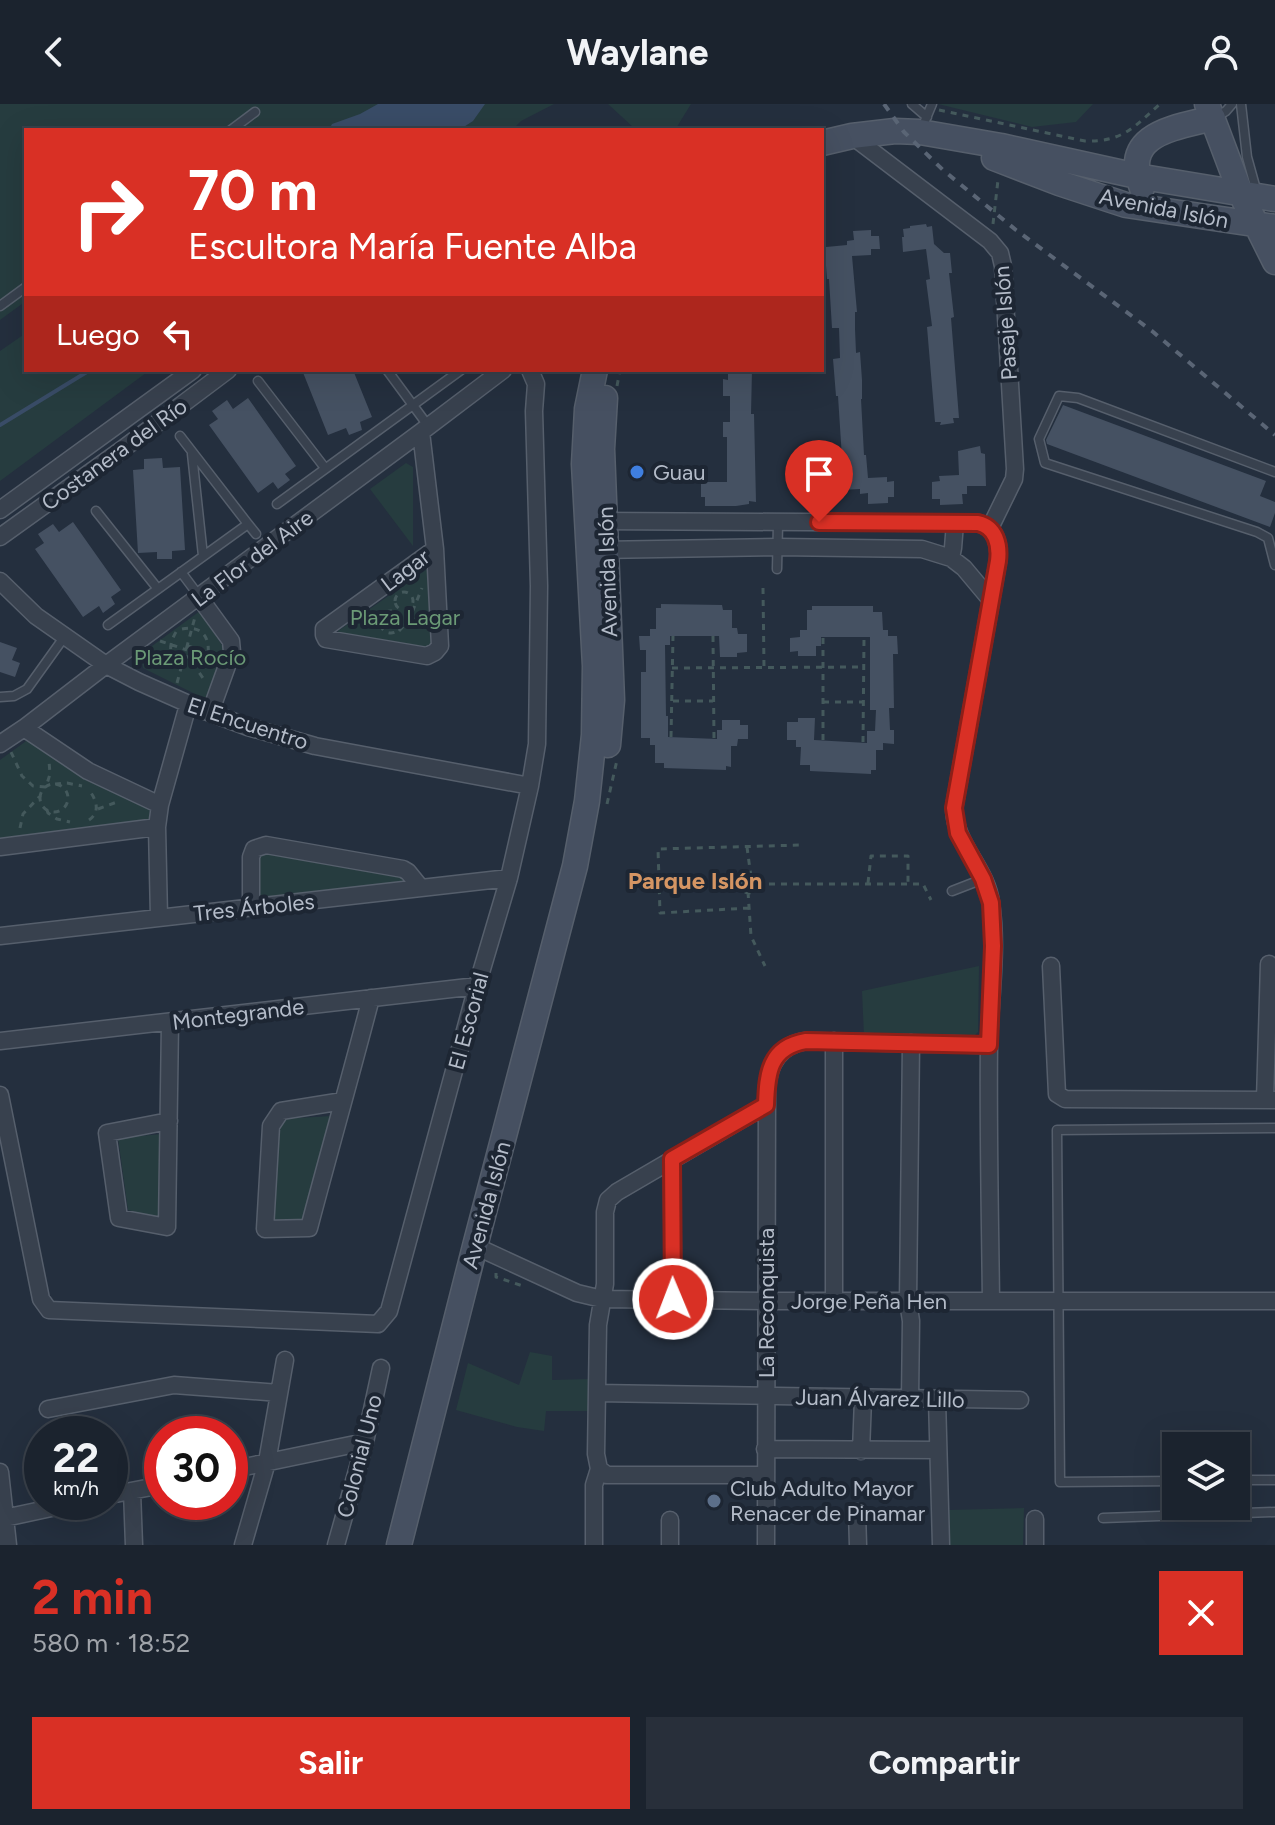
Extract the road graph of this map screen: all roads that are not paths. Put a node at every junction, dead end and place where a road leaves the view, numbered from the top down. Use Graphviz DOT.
graph roads {
  1 [pos="912,104"];
  2 [pos="1241,104"];
  3 [pos="1218,109"];
  4 [pos="255,112"];
  5 [pos="928,115"];
  6 [pos="234,128"];
  7 [pos="852,136"];
  8 [pos="824,143"];
  9 [pos="1137,176"];
  10 [pos="1258,197"];
  11 [pos="1156,210"];
  12 [pos="1265,226"];
  13 [pos="1275,262"];
  14 [pos="24,288"];
  15 [pos="0,306"];
  16 [pos="190,372"];
  17 [pos="225,372"];
  18 [pos="388,372"];
  19 [pos="458,372"];
  20 [pos="500,372"];
  21 [pos="531,372"];
  22 [pos="595,372"];
  23 [pos="611,372"];
  24 [pos="258,381"];
  25 [pos="412,404"];
  26 [pos="425,430"];
  27 [pos="180,436"];
  28 [pos="191,450"];
  29 [pos="325,468"];
  30 [pos="1275,472"];
  31 [pos="277,504"];
  32 [pos="0,510"];
  33 [pos="96,511"];
  34 [pos="597,521"];
  35 [pos="955,523"];
  36 [pos="248,524"];
  37 [pos="778,524"];
  38 [pos="990,528"];
  39 [pos="256,534"];
  40 [pos="1272,535"];
  41 [pos="0,537"];
  42 [pos="778,547"];
  43 [pos="598,550"];
  44 [pos="435,552"];
  45 [pos="203,556"];
  46 [pos="951,558"];
  47 [pos="1275,565"];
  48 [pos="777,569"];
  49 [pos="181,572"];
  50 [pos="0,581"];
  51 [pos="158,589"];
  52 [pos="199,597"];
  53 [pos="990,599"];
  54 [pos="108,625"];
  55 [pos="65,636"];
  56 [pos="106,665"];
  57 [pos="0,697"];
  58 [pos="181,702"];
  59 [pos="210,713"];
  60 [pos="24,728"];
  61 [pos="4,741"];
  62 [pos="530,786"];
  63 [pos="160,805"];
  64 [pos="157,827"];
  65 [pos="0,847"];
  66 [pos="509,878"];
  67 [pos="983,879"];
  68 [pos="421,888"];
  69 [pos="952,891"];
  70 [pos="251,907"];
  71 [pos="159,917"];
  72 [pos="0,936"];
  73 [pos="1269,964"];
  74 [pos="1051,966"];
  75 [pos="477,986"];
  76 [pos="371,998"];
  77 [pos="170,1023"];
  78 [pos="0,1025"];
  79 [pos="0,1035"];
  80 [pos="0,1041"];
  81 [pos="834,1041"];
  82 [pos="911,1043"];
  83 [pos="989,1045"];
  84 [pos="0,1095"];
  85 [pos="1270,1100"];
  86 [pos="343,1101"];
  87 [pos="766,1105"];
  88 [pos="169,1121"];
  89 [pos="1275,1128"];
  90 [pos="672,1159"];
  91 [pos="475,1246"];
  92 [pos="602,1299"];
  93 [pos="673,1299"];
  94 [pos="765,1301"];
  95 [pos="834,1301"];
  96 [pos="908,1301"];
  97 [pos="991,1301"];
  98 [pos="1058,1301"];
  99 [pos="1275,1301"];
  100 [pos="285,1360"];
  101 [pos="381,1368"];
  102 [pos="279,1393"];
  103 [pos="597,1393"];
  104 [pos="765,1396"];
  105 [pos="863,1399"];
  106 [pos="910,1399"];
  107 [pos="937,1399"];
  108 [pos="1020,1400"];
  109 [pos="48,1409"];
  110 [pos="365,1442"];
  111 [pos="765,1449"];
  112 [pos="938,1450"];
  113 [pos="861,1451"];
  114 [pos="267,1462"];
  115 [pos="248,1466"];
  116 [pos="599,1469"];
  117 [pos="0,1472"];
  118 [pos="765,1475"];
  119 [pos="1250,1480"];
  120 [pos="1275,1480"];
  121 [pos="1162,1481"];
  122 [pos="144,1489"];
  123 [pos="132,1491"];
  124 [pos="128,1492"];
  125 [pos="857,1512"];
  126 [pos="1275,1512"];
  127 [pos="24,1514"];
  128 [pos="3,1518"];
  129 [pos="1103,1518"];
  130 [pos="1035,1519"];
  131 [pos="670,1520"];
  132 [pos="8,1545"];
  133 [pos="134,1545"];
  134 [pos="243,1545"];
  135 [pos="336,1545"];
  136 [pos="399,1545"];
  137 [pos="594,1545"];
  138 [pos="670,1545"];
  139 [pos="766,1545"];
  140 [pos="858,1545"];
  141 [pos="941,1545"];
  142 [pos="1035,1545"];
  1 -- 5 [label="lane"];
  2 -- 10 [label="lane"];
  3 -- 9 [label="main road"];
  3 -- 10 [label="main road"];
  4 -- 6 [label="lane"];
  5 -- 7 [label="main road, Avenida Islón"];
  5 -- 9 [label="main road, Avenida Islón"];
  5 -- 11 [label="main road, Avenida Islón"];
  7 -- 8 [label="main road, Avenida Islón"];
  7 -- 38 [label="street, Pasaje Islón"];
  9 -- 10 [label="main road, Avenida Islón"];
  9 -- 11 [label="main road"];
  10 -- 12 [label="main road"];
  11 -- 12 [label="main road, Avenida Islón"];
  12 -- 13 [label="main road"];
  14 -- 15 [label="lane"];
  16 -- 32 [label="street, Costanera del Río"];
  17 -- 41 [label="street, Costanera del Río"];
  18 -- 25 [label="lane"];
  19 -- 25 [label="lane"];
  20 -- 26 [label="street, La Flor del Aire"];
  21 -- 62 [label="street, El Escorial"];
  22 -- 34 [label="main road, Avenida Islón"];
  23 -- 34 [label="main road, Avenida Islón"];
  24 -- 29 [label="lane"];
  25 -- 26 [label="lane"];
  25 -- 29 [label="lane"];
  26 -- 44 [label="street, Lagar"];
  26 -- 52 [label="street, La Flor del Aire"];
  27 -- 28 [label="lane"];
  28 -- 36 [label="lane"];
  28 -- 45 [label="lane"];
  29 -- 31 [label="lane"];
  30 -- 40 [label="lane"];
  33 -- 51 [label="lane"];
  34 -- 37 [label="street"];
  34 -- 43 [label="main road, Avenida Islón"];
  35 -- 37 [label="street"];
  35 -- 38 [label="street"];
  35 -- 46 [label="street"];
  36 -- 39 [label="lane"];
  36 -- 45 [label="lane"];
  37 -- 42 [label="lane"];
  38 -- 53 [label="street"];
  40 -- 47 [label="lane"];
  42 -- 43 [label="street"];
  42 -- 46 [label="street"];
  42 -- 48 [label="lane"];
  43 -- 91 [label="main road, Avenida Islón"];
  44 -- 44 [label="street, Lagar"];
  45 -- 49 [label="lane"];
  46 -- 53 [label="street"];
  49 -- 51 [label="lane"];
  49 -- 52 [label="lane"];
  50 -- 55 [label="street, El Encuentro"];
  51 -- 54 [label="lane"];
  52 -- 56 [label="street, La Flor del Aire"];
  52 -- 59 [label="street"];
  53 -- 67 [label="street"];
  55 -- 56 [label="street, El Encuentro"];
  55 -- 57 [label="lane"];
  56 -- 58 [label="street, El Encuentro"];
  56 -- 60 [label="street, La Flor del Aire"];
  58 -- 59 [label="street, El Encuentro"];
  58 -- 63 [label="street"];
  59 -- 62 [label="street, El Encuentro"];
  60 -- 61 [label="street, La Flor del Aire"];
  60 -- 63 [label="street"];
  62 -- 66 [label="street, El Escorial"];
  63 -- 64 [label="street"];
  64 -- 65 [label="street"];
  64 -- 71 [label="street"];
  66 -- 68 [label="street, Tres Árboles"];
  66 -- 75 [label="street, El Escorial"];
  67 -- 69 [label="lane"];
  67 -- 83 [label="street"];
  68 -- 70 [label="street, Tres Árboles"];
  68 -- 70 [label="street"];
  70 -- 71 [label="street, Tres Árboles"];
  71 -- 72 [label="street, Tres Árboles"];
  73 -- 85 [label="street"];
  74 -- 85 [label="street"];
  75 -- 76 [label="street, Montegrande"];
  75 -- 84 [label="street, El Escorial"];
  76 -- 77 [label="street, Montegrande"];
  76 -- 86 [label="street"];
  77 -- 80 [label="street, Montegrande"];
  77 -- 88 [label="street"];
  78 -- 79 [label="street"];
  81 -- 82 [label="street"];
  81 -- 87 [label="street, La Reconquista"];
  81 -- 95 [label="street"];
  82 -- 83 [label="street"];
  82 -- 96 [label="street"];
  83 -- 97 [label="street"];
  86 -- 86 [label="street"];
  87 -- 90 [label="street"];
  87 -- 94 [label="street, La Reconquista"];
  88 -- 88 [label="street"];
  89 -- 98 [label="lane"];
  90 -- 92 [label="street"];
  90 -- 93 [label="street"];
  91 -- 92 [label="street, Jorge Peña Hen"];
  91 -- 136 [label="main road, Avenida Islón"];
  92 -- 93 [label="street, Jorge Peña Hen"];
  92 -- 103 [label="street"];
  93 -- 94 [label="street, Jorge Peña Hen"];
  94 -- 95 [label="street, Jorge Peña Hen"];
  94 -- 104 [label="street, La Reconquista"];
  95 -- 96 [label="street, Jorge Peña Hen"];
  96 -- 97 [label="street, Jorge Peña Hen"];
  96 -- 106 [label="street"];
  97 -- 98 [label="street, Jorge Peña Hen"];
  98 -- 99 [label="street, Jorge Peña Hen"];
  98 -- 121 [label="lane"];
  100 -- 102 [label="street"];
  101 -- 110 [label="street, Colonial Uno"];
  102 -- 109 [label="street"];
  102 -- 114 [label="street"];
  103 -- 104 [label="street, Juan Álvarez Lillo"];
  103 -- 116 [label="street"];
  104 -- 105 [label="street, Juan Álvarez Lillo"];
  104 -- 111 [label="street, La Reconquista"];
  105 -- 106 [label="street, Juan Álvarez Lillo"];
  105 -- 113 [label="street"];
  106 -- 107 [label="street, Juan Álvarez Lillo"];
  107 -- 108 [label="street, Juan Álvarez Lillo"];
  107 -- 112 [label="street"];
  110 -- 114 [label="street"];
  110 -- 135 [label="street, Colonial Uno"];
  111 -- 113 [label="street"];
  111 -- 118 [label="street, La Reconquista"];
  112 -- 113 [label="street"];
  112 -- 141 [label="street"];
  114 -- 115 [label="street"];
  114 -- 134 [label="street"];
  116 -- 118 [label="street"];
  116 -- 137 [label="street"];
  117 -- 128 [label="street"];
  118 -- 139 [label="street, La Reconquista"];
  119 -- 120 [label="lane"];
  122 -- 123 [label="street"];
  123 -- 124 [label="street"];
  123 -- 133 [label="street"];
  125 -- 140 [label="street"];
  126 -- 129 [label="lane"];
  127 -- 128 [label="street"];
  128 -- 132 [label="street"];
  130 -- 142 [label="street"];
  131 -- 138 [label="street"];
}
